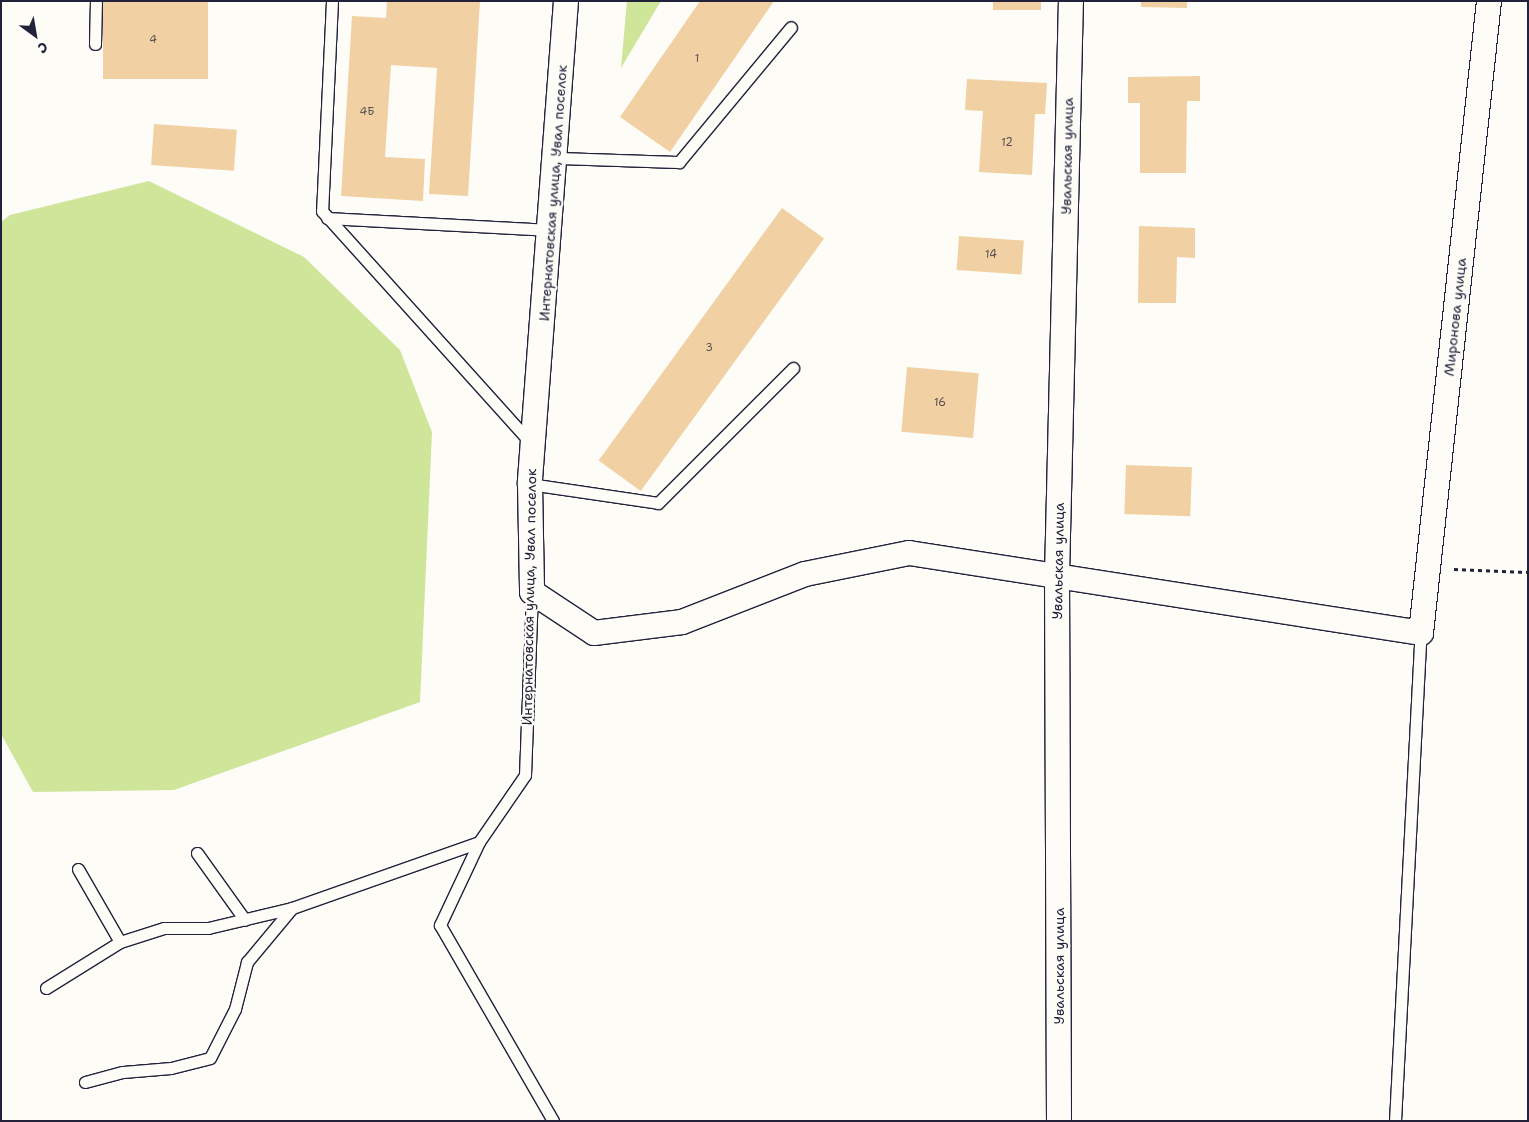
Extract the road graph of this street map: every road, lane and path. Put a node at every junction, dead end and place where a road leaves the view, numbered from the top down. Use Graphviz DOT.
graph roads {
  1 [pos="96,1"];
  2 [pos="332,1"];
  3 [pos="566,1"];
  4 [pos="1071,1"];
  5 [pos="1489,1"];
  6 [pos="791,27"];
  7 [pos="95,44"];
  8 [pos="557,158"];
  9 [pos="327,218"];
  10 [pos="551,230"];
  11 [pos="793,368"];
  12 [pos="533,445"];
  13 [pos="530,484"];
  14 [pos="1428,568"];
  15 [pos="1528,572"];
  16 [pos="1057,576"];
  17 [pos="532,592"];
  18 [pos="1422,633"];
  19 [pos="479,842"];
  20 [pos="198,853"];
  21 [pos="78,869"];
  22 [pos="292,908"];
  23 [pos="245,920"];
  24 [pos="120,942"];
  25 [pos="46,988"];
  26 [pos="85,1082"];
  27 [pos="553,1121"];
  28 [pos="1059,1121"];
  29 [pos="1395,1121"];
  1 -- 7 [label="lane"];
  2 -- 9 [label="lane"];
  3 -- 8 [label="street, Интернатовская улица, Увал поселок"];
  4 -- 16 [label="street, Увальская улица"];
  5 -- 14 [label="street, Миронова улица"];
  6 -- 8 [label="lane"];
  8 -- 10 [label="street, Интернатовская улица, Увал поселок"];
  9 -- 10 [label="lane"];
  9 -- 12 [label="lane"];
  10 -- 12 [label="street, Интернатовская улица, Увал поселок"];
  11 -- 13 [label="lane"];
  12 -- 13 [label="street, Интернатовская улица, Увал поселок"];
  13 -- 17 [label="street, Интернатовская улица, Увал поселок"];
  14 -- 15 [label="path"];
  14 -- 18 [label="street, Миронова улица"];
  16 -- 17 [label="street"];
  16 -- 18 [label="street"];
  16 -- 28 [label="street, Увальская улица"];
  17 -- 19 [label="lane, Интернатовская улица, Увал поселок"];
  18 -- 29 [label="lane"];
  19 -- 22 [label="lane"];
  19 -- 27 [label="lane, Интернатовская улица, Увал поселок"];
  20 -- 23 [label="lane"];
  21 -- 24 [label="lane"];
  22 -- 23 [label="lane"];
  22 -- 26 [label="lane"];
  23 -- 24 [label="lane"];
  24 -- 25 [label="lane"];
}
